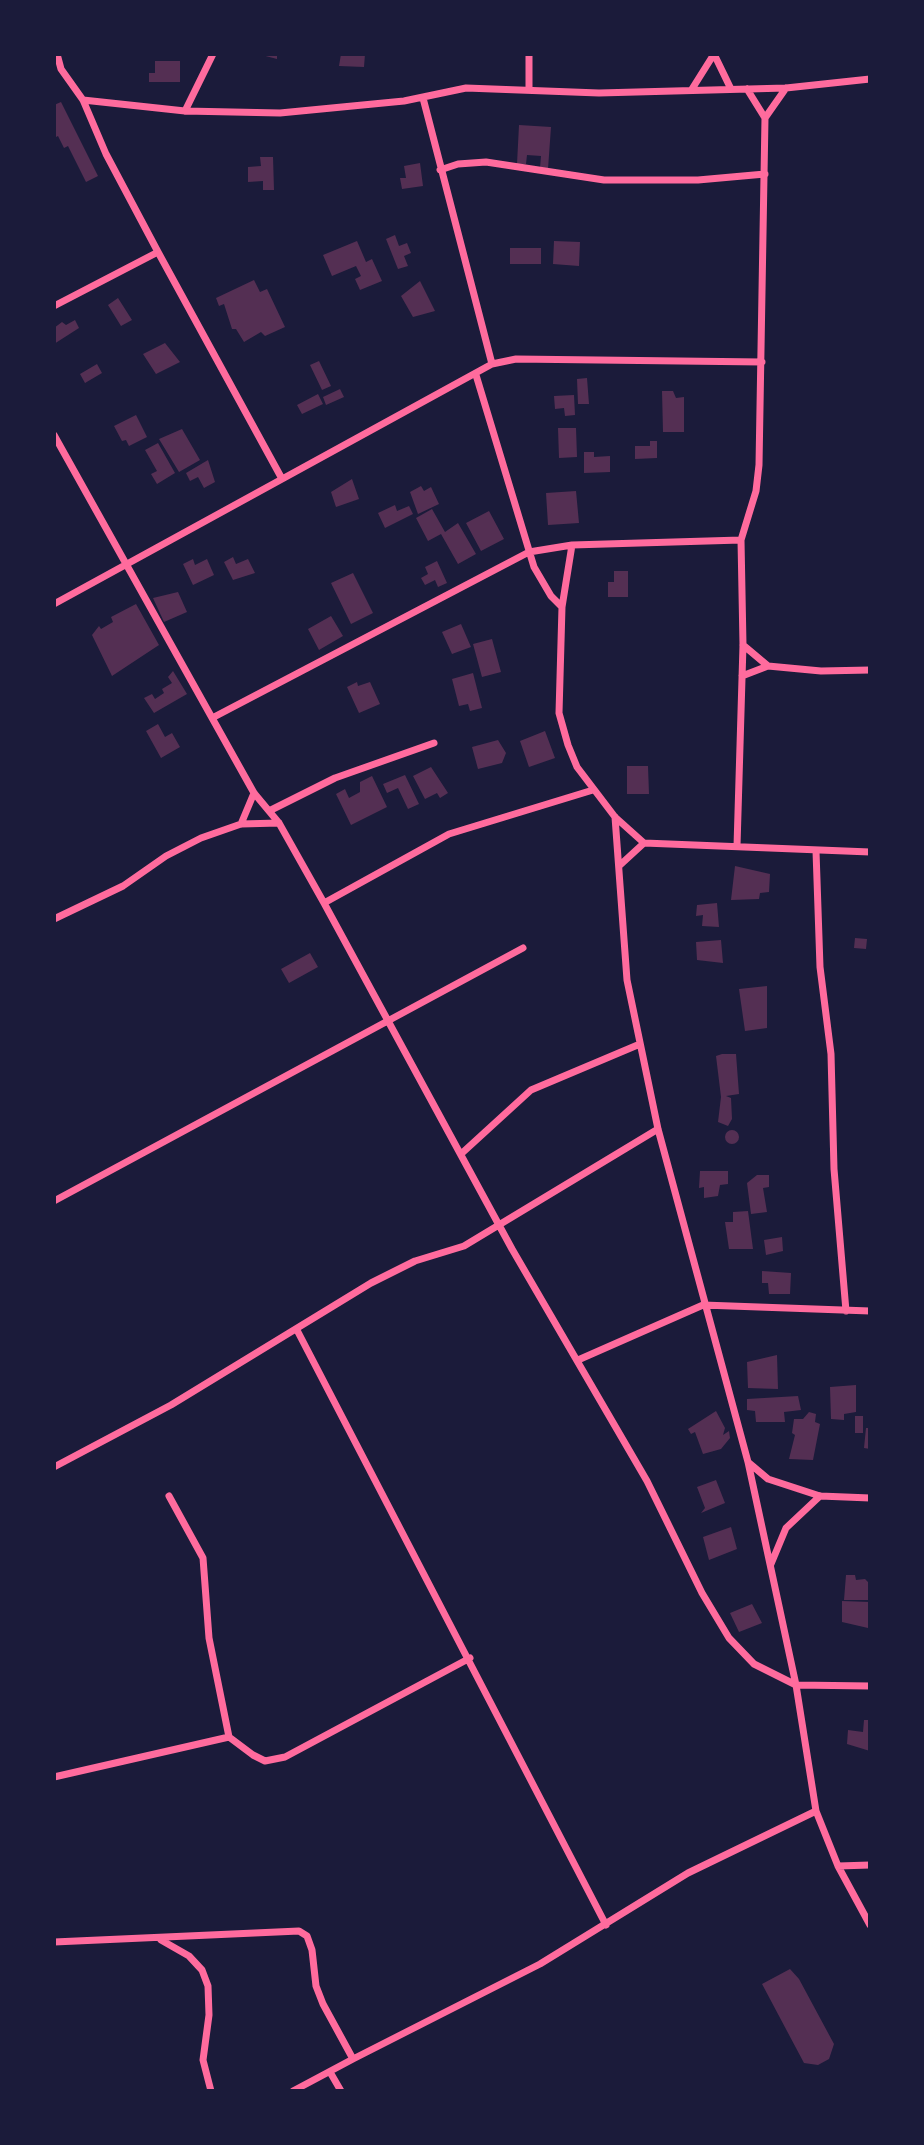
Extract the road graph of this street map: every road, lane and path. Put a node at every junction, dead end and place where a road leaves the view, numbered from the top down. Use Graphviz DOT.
graph roads {
  1 [pos="57,54"];
  2 [pos="213,54"];
  3 [pos="529,54"];
  4 [pos="870,79"];
  5 [pos="730,87"];
  6 [pos="786,88"];
  7 [pos="692,89"];
  8 [pos="747,89"];
  9 [pos="529,90"];
  10 [pos="423,98"];
  11 [pos="83,100"];
  12 [pos="185,111"];
  13 [pos="765,118"];
  14 [pos="440,170"];
  15 [pos="765,174"];
  16 [pos="158,252"];
  17 [pos="54,306"];
  18 [pos="762,362"];
  19 [pos="492,364"];
  20 [pos="476,375"];
  21 [pos="54,435"];
  22 [pos="281,477"];
  23 [pos="741,540"];
  24 [pos="572,545"];
  25 [pos="529,552"];
  26 [pos="127,563"];
  27 [pos="54,604"];
  28 [pos="562,607"];
  29 [pos="743,645"];
  30 [pos="768,666"];
  31 [pos="870,670"];
  32 [pos="742,676"];
  33 [pos="214,717"];
  34 [pos="434,743"];
  35 [pos="593,790"];
  36 [pos="254,793"];
  37 [pos="269,811"];
  38 [pos="615,817"];
  39 [pos="279,823"];
  40 [pos="241,824"];
  41 [pos="644,843"];
  42 [pos="737,846"];
  43 [pos="816,851"];
  44 [pos="870,852"];
  45 [pos="619,866"];
  46 [pos="324,903"];
  47 [pos="54,919"];
  48 [pos="523,948"];
  49 [pos="387,1023"];
  50 [pos="640,1044"];
  51 [pos="658,1129"];
  52 [pos="461,1154"];
  53 [pos="54,1201"];
  54 [pos="501,1224"];
  55 [pos="703,1305"];
  56 [pos="846,1311"];
  57 [pos="870,1311"];
  58 [pos="298,1332"];
  59 [pos="578,1360"];
  60 [pos="748,1462"];
  61 [pos="54,1467"];
  62 [pos="169,1496"];
  63 [pos="820,1496"];
  64 [pos="870,1498"];
  65 [pos="771,1566"];
  66 [pos="470,1658"];
  67 [pos="796,1685"];
  68 [pos="870,1686"];
  69 [pos="229,1737"];
  70 [pos="54,1777"];
  71 [pos="816,1811"];
  72 [pos="870,1865"];
  73 [pos="838,1866"];
  74 [pos="606,1925"];
  75 [pos="870,1925"];
  76 [pos="159,1939"];
  77 [pos="54,1942"];
  78 [pos="353,2059"];
  79 [pos="330,2072"];
  80 [pos="211,2091"];
  81 [pos="293,2091"];
  82 [pos="341,2091"];
  1 -- 11 [label="street"];
  2 -- 12 [label="street"];
  3 -- 9 [label="street"];
  4 -- 6 [label="street"];
  5 -- 7 [label="street"];
  5 -- 7 [label="street"];
  5 -- 8 [label="street"];
  6 -- 8 [label="street"];
  6 -- 13 [label="street"];
  7 -- 9 [label="street"];
  8 -- 13 [label="street"];
  9 -- 10 [label="street"];
  10 -- 12 [label="street"];
  10 -- 14 [label="street"];
  11 -- 12 [label="street"];
  11 -- 16 [label="street"];
  13 -- 15 [label="street"];
  14 -- 15 [label="street"];
  14 -- 19 [label="street"];
  15 -- 18 [label="street"];
  16 -- 17 [label="street"];
  16 -- 22 [label="street"];
  18 -- 19 [label="street"];
  18 -- 23 [label="street"];
  19 -- 20 [label="street"];
  20 -- 22 [label="street"];
  20 -- 25 [label="street"];
  21 -- 26 [label="street"];
  22 -- 26 [label="street"];
  23 -- 24 [label="street"];
  23 -- 29 [label="street"];
  24 -- 25 [label="street"];
  24 -- 28 [label="street"];
  25 -- 28 [label="street"];
  25 -- 33 [label="street"];
  26 -- 27 [label="street"];
  26 -- 33 [label="street"];
  28 -- 35 [label="street"];
  29 -- 30 [label="street"];
  29 -- 32 [label="street"];
  30 -- 31 [label="street"];
  30 -- 32 [label="street"];
  32 -- 42 [label="street"];
  33 -- 36 [label="street"];
  34 -- 37 [label="street"];
  35 -- 38 [label="street"];
  35 -- 46 [label="street"];
  36 -- 37 [label="street"];
  36 -- 40 [label="street"];
  37 -- 39 [label="street"];
  38 -- 41 [label="street"];
  38 -- 45 [label="street"];
  39 -- 40 [label="street"];
  39 -- 46 [label="street"];
  40 -- 47 [label="street"];
  41 -- 42 [label="street"];
  41 -- 45 [label="street"];
  42 -- 43 [label="street"];
  43 -- 44 [label="street"];
  43 -- 56 [label="street"];
  45 -- 50 [label="street"];
  46 -- 49 [label="street"];
  48 -- 49 [label="street"];
  49 -- 52 [label="street"];
  49 -- 53 [label="street"];
  50 -- 51 [label="street"];
  50 -- 52 [label="street"];
  51 -- 54 [label="street"];
  51 -- 55 [label="street"];
  52 -- 54 [label="street"];
  54 -- 58 [label="street"];
  54 -- 59 [label="street"];
  55 -- 56 [label="street"];
  55 -- 59 [label="street"];
  55 -- 60 [label="street"];
  56 -- 57 [label="street"];
  58 -- 61 [label="street"];
  58 -- 66 [label="street"];
  59 -- 67 [label="street"];
  60 -- 63 [label="street"];
  60 -- 65 [label="street"];
  62 -- 69 [label="street"];
  63 -- 64 [label="street"];
  63 -- 65 [label="street"];
  65 -- 67 [label="street"];
  66 -- 69 [label="street"];
  66 -- 74 [label="street"];
  67 -- 68 [label="street"];
  67 -- 71 [label="street"];
  69 -- 70 [label="street"];
  71 -- 73 [label="street"];
  71 -- 74 [label="street"];
  72 -- 73 [label="street"];
  73 -- 75 [label="street"];
  74 -- 78 [label="street"];
  76 -- 77 [label="street"];
  76 -- 78 [label="street"];
  76 -- 80 [label="street"];
  78 -- 79 [label="street"];
  79 -- 81 [label="street"];
  79 -- 82 [label="street"];
}
